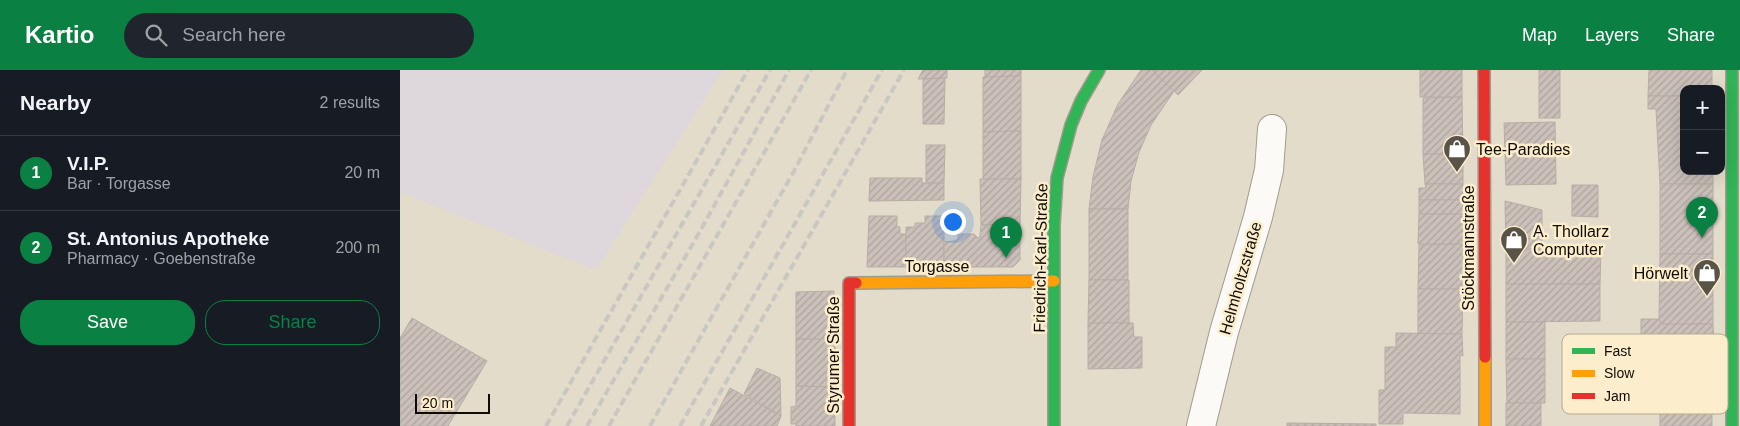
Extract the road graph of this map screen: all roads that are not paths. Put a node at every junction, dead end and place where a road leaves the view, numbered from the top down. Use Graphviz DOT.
graph roads {
  1 [pos="1099,70"];
  2 [pos="1484,70"];
  3 [pos="1732,70"];
  4 [pos="1272,129"];
  5 [pos="1054,281"];
  6 [pos="849,283"];
  7 [pos="849,426"];
  8 [pos="1054,426"];
  9 [pos="1201,426"];
  10 [pos="1485,426"];
  11 [pos="1732,426"];
  1 -- 5 [label="street, Friedrich-Karl-Straße"];
  2 -- 10 [label="street, Stöckmannstraße"];
  3 -- 11 [label="street"];
  4 -- 9 [label="street, Helmholtzstraße"];
  5 -- 6 [label="street, Torgasse"];
  5 -- 8 [label="street, Friedrich-Karl-Straße"];
  6 -- 7 [label="street, Styrumer Straße"];
}
